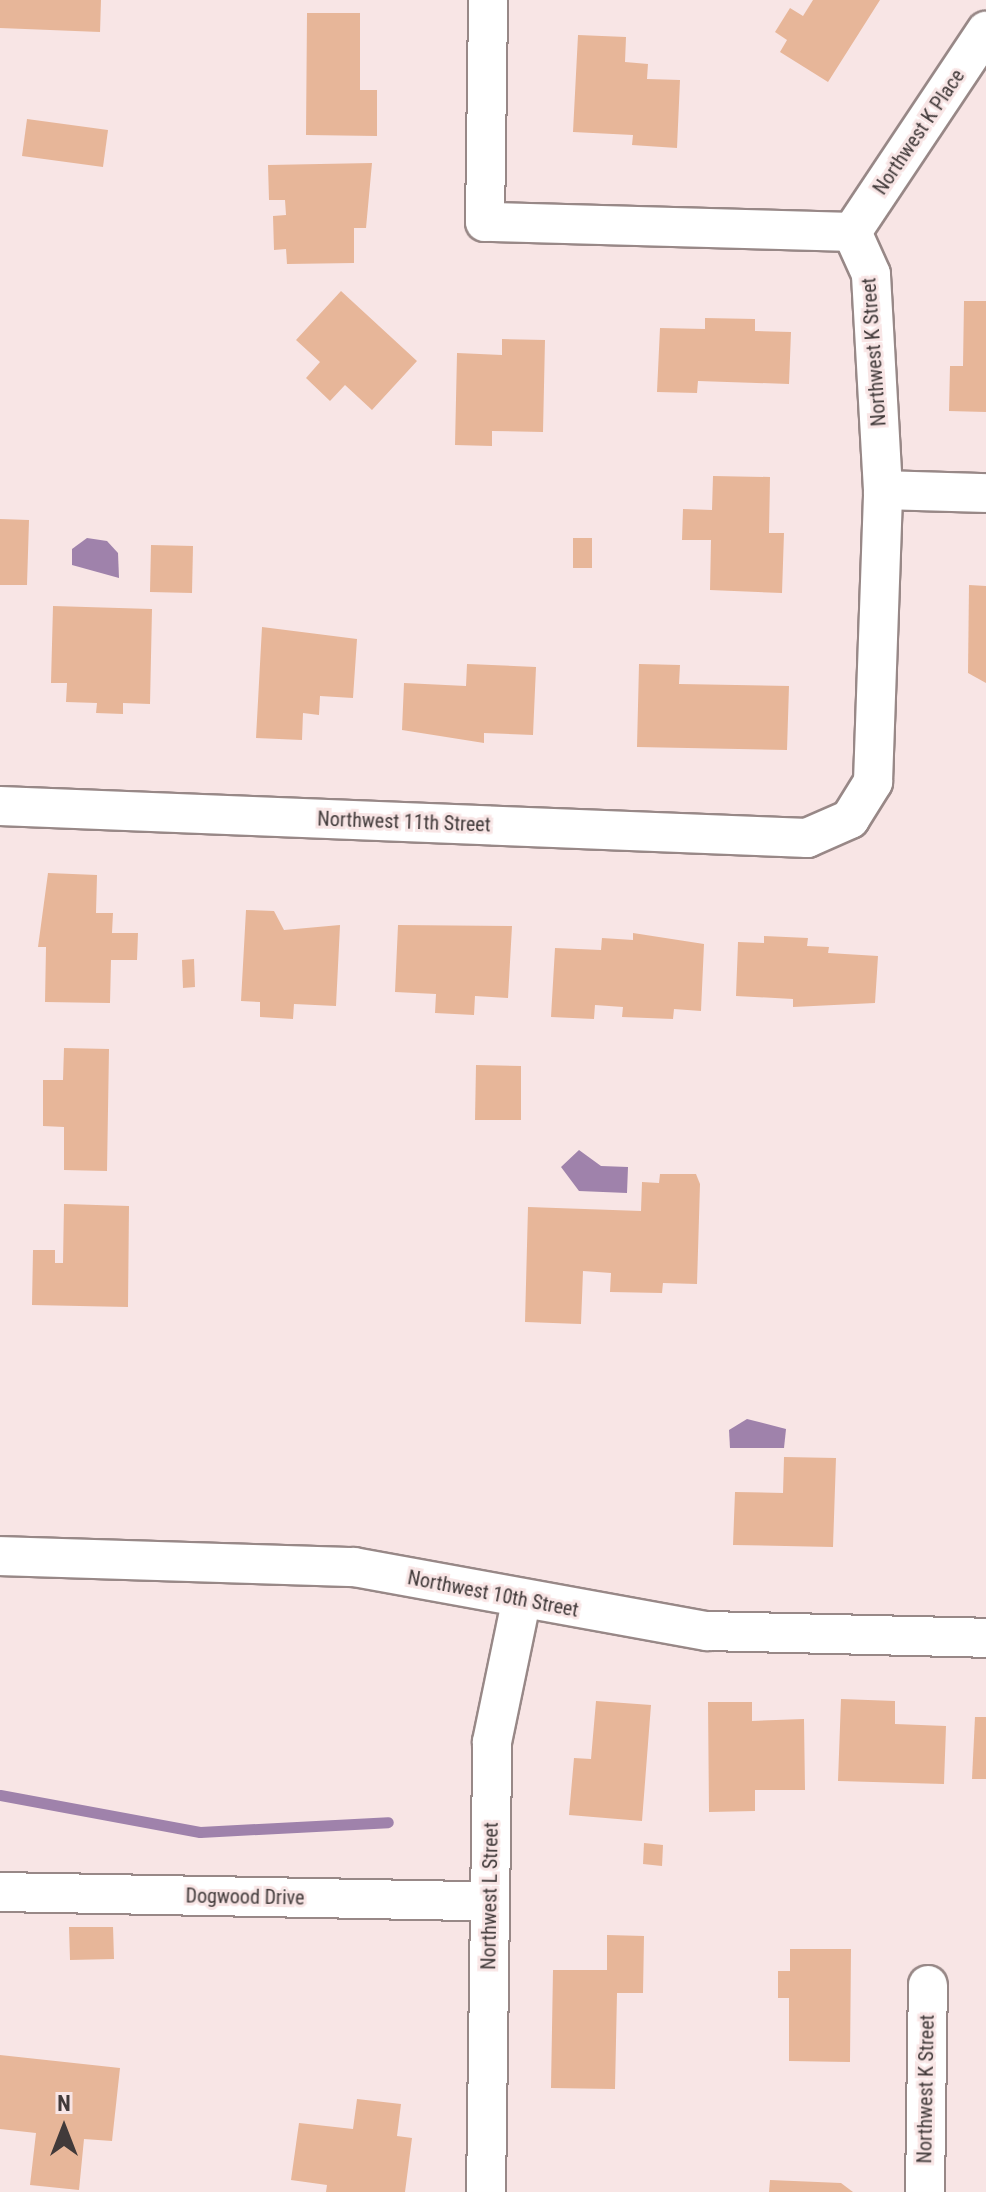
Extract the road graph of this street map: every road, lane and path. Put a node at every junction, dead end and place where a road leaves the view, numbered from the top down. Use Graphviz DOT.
graph roads {
  1 [pos="488,0"];
  2 [pos="986,31"];
  3 [pos="852,232"];
  4 [pos="883,490"];
  5 [pos="986,493"];
  6 [pos="0,806"];
  7 [pos="807,838"];
  8 [pos="0,1556"];
  9 [pos="521,1602"];
  10 [pos="986,1638"];
  11 [pos="0,1892"];
  12 [pos="490,1901"];
  13 [pos="928,1985"];
  14 [pos="486,2192"];
  15 [pos="925,2192"];
  1 -- 3 [label="street"];
  2 -- 3 [label="street, Northwest K Place"];
  3 -- 4 [label="street, Northwest K Street"];
  4 -- 5 [label="street"];
  4 -- 7 [label="street, Northwest K Street"];
  6 -- 7 [label="street, Northwest 11th Street"];
  8 -- 9 [label="street, Northwest 10th Street"];
  9 -- 10 [label="street, Northwest 10th Street"];
  9 -- 12 [label="street, Northwest L Street"];
  11 -- 12 [label="street, Dogwood Drive"];
  12 -- 14 [label="street, Northwest L Street"];
  13 -- 15 [label="street, Northwest K Street"];
}
